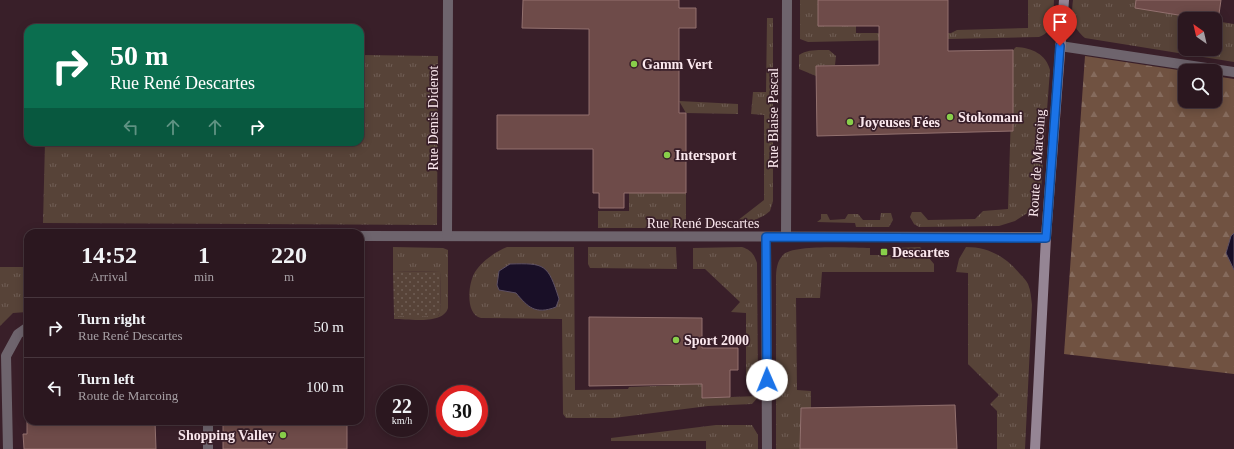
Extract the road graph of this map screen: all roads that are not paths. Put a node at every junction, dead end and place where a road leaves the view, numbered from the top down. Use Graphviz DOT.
graph roads {
  1 [pos="448,0"];
  2 [pos="787,0"];
  3 [pos="1064,0"];
  4 [pos="1060,46"];
  5 [pos="1234,72"];
  6 [pos="364,236"];
  7 [pos="447,236"];
  8 [pos="766,237"];
  9 [pos="786,237"];
  10 [pos="1046,238"];
  11 [pos="24,330"];
  12 [pos="208,425"];
  13 [pos="8,449"];
  14 [pos="208,449"];
  15 [pos="767,449"];
  16 [pos="1035,449"];
  1 -- 7 [label="street, Rue Denis Diderot"];
  2 -- 9 [label="street, Rue Blaise Pascal"];
  3 -- 4 [label="street, Route de Marcoing"];
  4 -- 5 [label="street"];
  4 -- 10 [label="street, Route de Marcoing"];
  6 -- 7 [label="street, Rue René Descartes"];
  7 -- 8 [label="street, Rue René Descartes"];
  8 -- 9 [label="street, Rue René Descartes"];
  8 -- 15 [label="street"];
  9 -- 10 [label="street, Rue René Descartes"];
  10 -- 16 [label="street, Route de Marcoing"];
  11 -- 13 [label="street"];
  12 -- 14 [label="street"];
}
